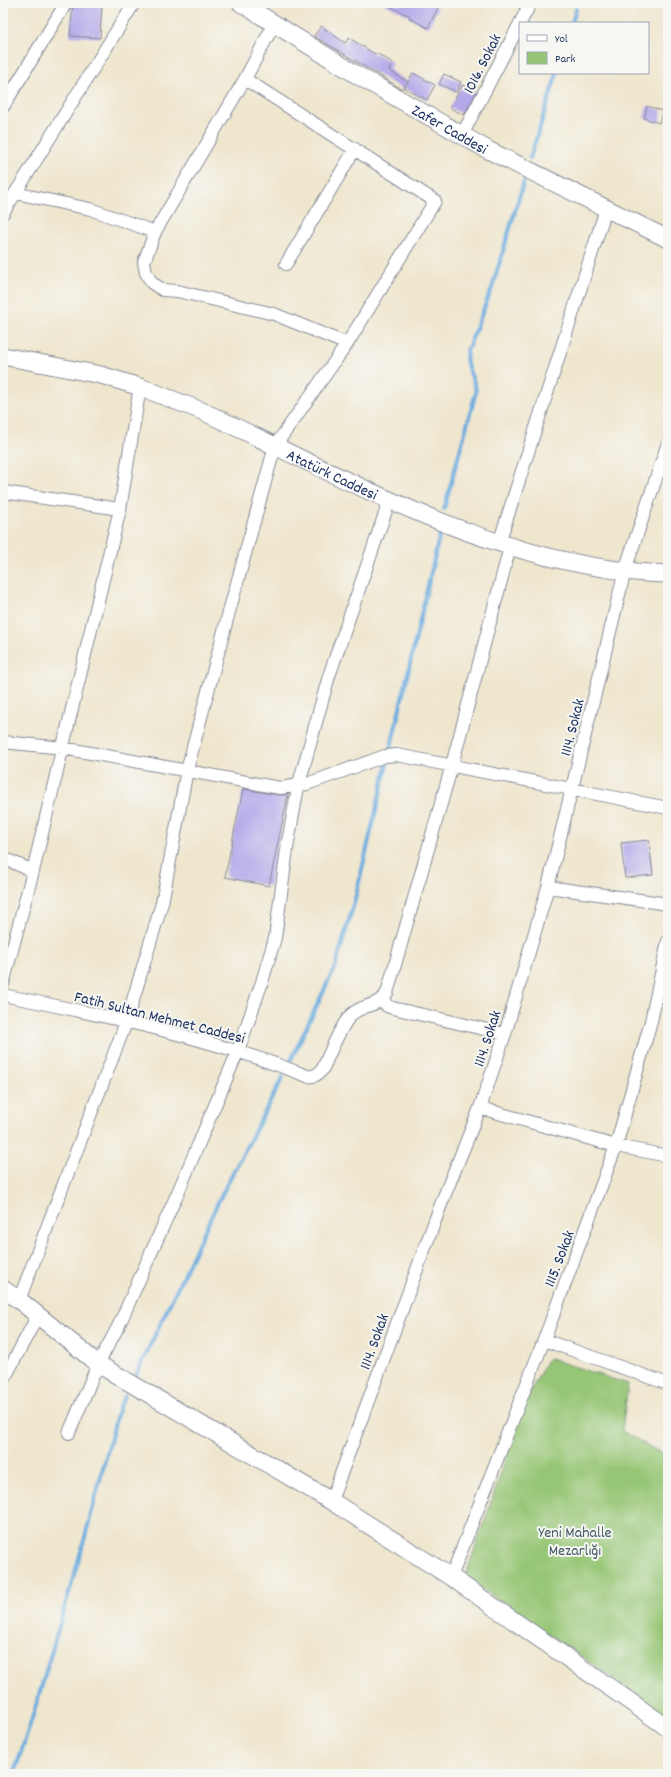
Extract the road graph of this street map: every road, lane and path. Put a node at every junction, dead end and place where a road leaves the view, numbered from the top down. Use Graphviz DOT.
graph roads {
  1 [pos="66,3"];
  2 [pos="134,3"];
  3 [pos="241,3"];
  4 [pos="526,4"];
  5 [pos="274,24"];
  6 [pos="245,79"];
  7 [pos="3,107"];
  8 [pos="462,135"];
  9 [pos="355,149"];
  10 [pos="15,194"];
  11 [pos="606,209"];
  12 [pos="3,213"];
  13 [pos="155,232"];
  14 [pos="668,239"];
  15 [pos="286,264"];
  16 [pos="347,344"];
  17 [pos="3,356"];
  18 [pos="140,387"];
  19 [pos="668,443"];
  20 [pos="275,446"];
  21 [pos="3,492"];
  22 [pos="390,499"];
  23 [pos="120,509"];
  24 [pos="504,545"];
  25 [pos="625,570"];
  26 [pos="668,574"];
  27 [pos="3,742"];
  28 [pos="63,748"];
  29 [pos="452,765"];
  30 [pos="187,770"];
  31 [pos="298,787"];
  32 [pos="572,788"];
  33 [pos="668,808"];
  34 [pos="3,858"];
  35 [pos="33,871"];
  36 [pos="548,887"];
  37 [pos="668,904"];
  38 [pos="668,941"];
  39 [pos="3,984"];
  40 [pos="3,995"];
  41 [pos="383,1000"];
  42 [pos="127,1020"];
  43 [pos="505,1034"];
  44 [pos="238,1051"];
  45 [pos="480,1108"];
  46 [pos="616,1146"];
  47 [pos="668,1156"];
  48 [pos="3,1289"];
  49 [pos="19,1300"];
  50 [pos="38,1315"];
  51 [pos="544,1340"];
  52 [pos="98,1364"];
  53 [pos="3,1381"];
  54 [pos="668,1384"];
  55 [pos="69,1433"];
  56 [pos="331,1501"];
  57 [pos="451,1577"];
  58 [pos="668,1728"];
  1 -- 7 [label="street"];
  2 -- 10 [label="street"];
  3 -- 5 [label="street, Zafer Caddesi"];
  4 -- 8 [label="street, 1016. Sokak"];
  5 -- 6 [label="street"];
  5 -- 8 [label="street, Zafer Caddesi"];
  6 -- 9 [label="street"];
  6 -- 13 [label="street"];
  8 -- 11 [label="street, Zafer Caddesi"];
  9 -- 15 [label="street"];
  9 -- 16 [label="street"];
  10 -- 12 [label="street"];
  10 -- 13 [label="street"];
  11 -- 14 [label="street, Zafer Caddesi"];
  11 -- 24 [label="street"];
  13 -- 16 [label="street"];
  16 -- 20 [label="street"];
  17 -- 18 [label="street, Atatürk Caddesi"];
  18 -- 20 [label="street, Atatürk Caddesi"];
  18 -- 23 [label="street"];
  19 -- 25 [label="street, 1114. Sokak"];
  20 -- 22 [label="street, Atatürk Caddesi"];
  20 -- 30 [label="street"];
  21 -- 23 [label="street"];
  22 -- 24 [label="street, Atatürk Caddesi"];
  22 -- 31 [label="street"];
  23 -- 28 [label="street"];
  24 -- 25 [label="street, Atatürk Caddesi"];
  24 -- 29 [label="street"];
  25 -- 26 [label="street, Atatürk Caddesi"];
  25 -- 32 [label="street, 1114. Sokak"];
  27 -- 28 [label="street"];
  28 -- 30 [label="street"];
  28 -- 35 [label="street"];
  29 -- 31 [label="street"];
  29 -- 32 [label="street"];
  29 -- 41 [label="street"];
  30 -- 31 [label="street"];
  30 -- 42 [label="street"];
  31 -- 44 [label="street"];
  32 -- 33 [label="street"];
  32 -- 36 [label="street, 1114. Sokak"];
  34 -- 35 [label="street"];
  35 -- 39 [label="street"];
  36 -- 37 [label="street"];
  36 -- 43 [label="street, 1114. Sokak"];
  38 -- 46 [label="street, 1115. Sokak"];
  40 -- 42 [label="street, Fatih Sultan Mehmet Caddesi"];
  41 -- 43 [label="street"];
  41 -- 44 [label="street, Fatih Sultan Mehmet Caddesi"];
  42 -- 44 [label="street, Fatih Sultan Mehmet Caddesi"];
  42 -- 49 [label="street"];
  43 -- 45 [label="street, 1114. Sokak"];
  44 -- 52 [label="street"];
  45 -- 46 [label="street"];
  45 -- 56 [label="street, 1114. Sokak"];
  46 -- 47 [label="street"];
  46 -- 51 [label="street, 1115. Sokak"];
  48 -- 49 [label="street"];
  49 -- 50 [label="street"];
  50 -- 52 [label="street"];
  50 -- 53 [label="street"];
  51 -- 54 [label="street"];
  51 -- 57 [label="street, 1115. Sokak"];
  52 -- 55 [label="street"];
  52 -- 56 [label="street"];
  56 -- 57 [label="street"];
  57 -- 58 [label="street"];
}
